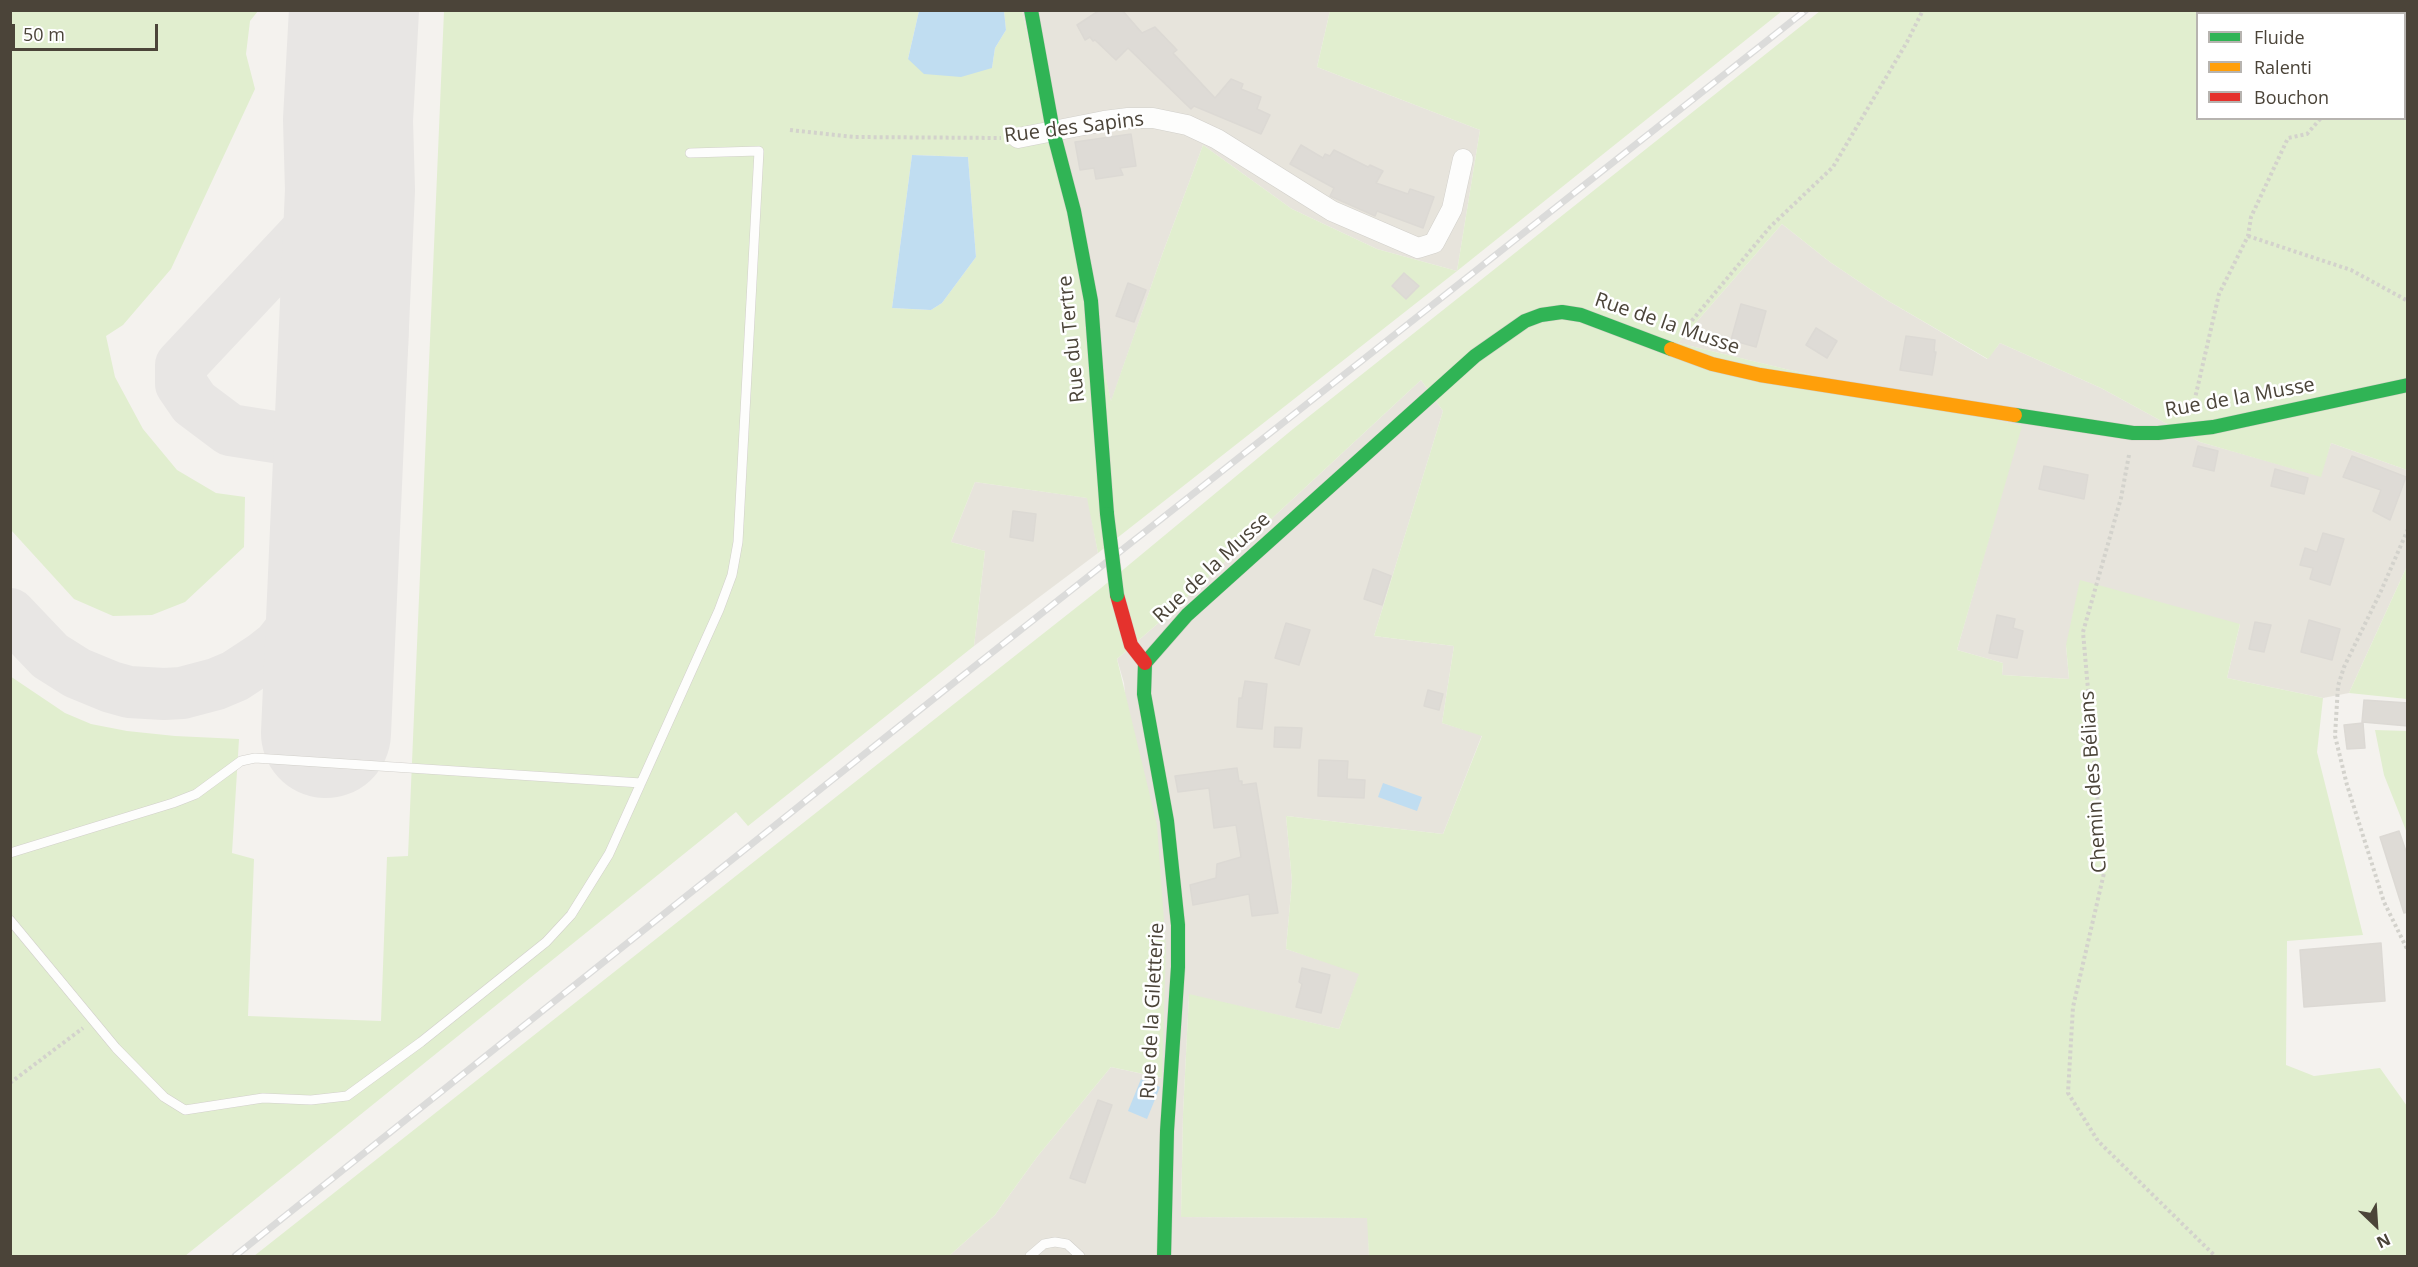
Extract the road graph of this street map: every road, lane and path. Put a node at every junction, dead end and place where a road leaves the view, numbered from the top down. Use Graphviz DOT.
graph roads {
  1 [pos="1031,10"];
  2 [pos="1923,10"];
  3 [pos="2319,120"];
  4 [pos="789,130"];
  5 [pos="1053,131"];
  6 [pos="1018,138"];
  7 [pos="690,153"];
  8 [pos="1463,159"];
  9 [pos="2248,236"];
  10 [pos="2408,301"];
  11 [pos="1670,347"];
  12 [pos="2408,385"];
  13 [pos="2187,431"];
  14 [pos="2133,433"];
  15 [pos="2408,529"];
  16 [pos="1145,663"];
  17 [pos="641,783"];
  18 [pos="10,853"];
  19 [pos="10,920"];
  20 [pos="2408,951"];
  21 [pos="93,1020"];
  22 [pos="10,1083"];
  23 [pos="1030,1257"];
  24 [pos="1080,1257"];
  25 [pos="1164,1257"];
  26 [pos="2215,1257"];
  1 -- 5 [label="street, Rue du Tertre"];
  2 -- 11 [label="path"];
  3 -- 9 [label="path"];
  4 -- 6 [label="path, Rue des Sapins"];
  5 -- 6 [label="street, Rue des Sapins"];
  5 -- 8 [label="street, Rue des Sapins"];
  5 -- 16 [label="street, Rue du Tertre, bridge"];
  7 -- 17 [label="lane"];
  9 -- 10 [label="path"];
  9 -- 13 [label="path"];
  11 -- 14 [label="street, Rue de la Musse"];
  11 -- 16 [label="street, Rue de la Musse"];
  12 -- 13 [label="street, Rue de la Musse"];
  13 -- 14 [label="street, Rue de la Musse"];
  14 -- 26 [label="path, Chemin des Bélians"];
  15 -- 20 [label="path"];
  16 -- 25 [label="street, Rue de la Giletterie"];
  17 -- 18 [label="lane"];
  17 -- 21 [label="lane"];
  19 -- 21 [label="lane"];
  21 -- 22 [label="path"];
  23 -- 24 [label="lane"];
}
